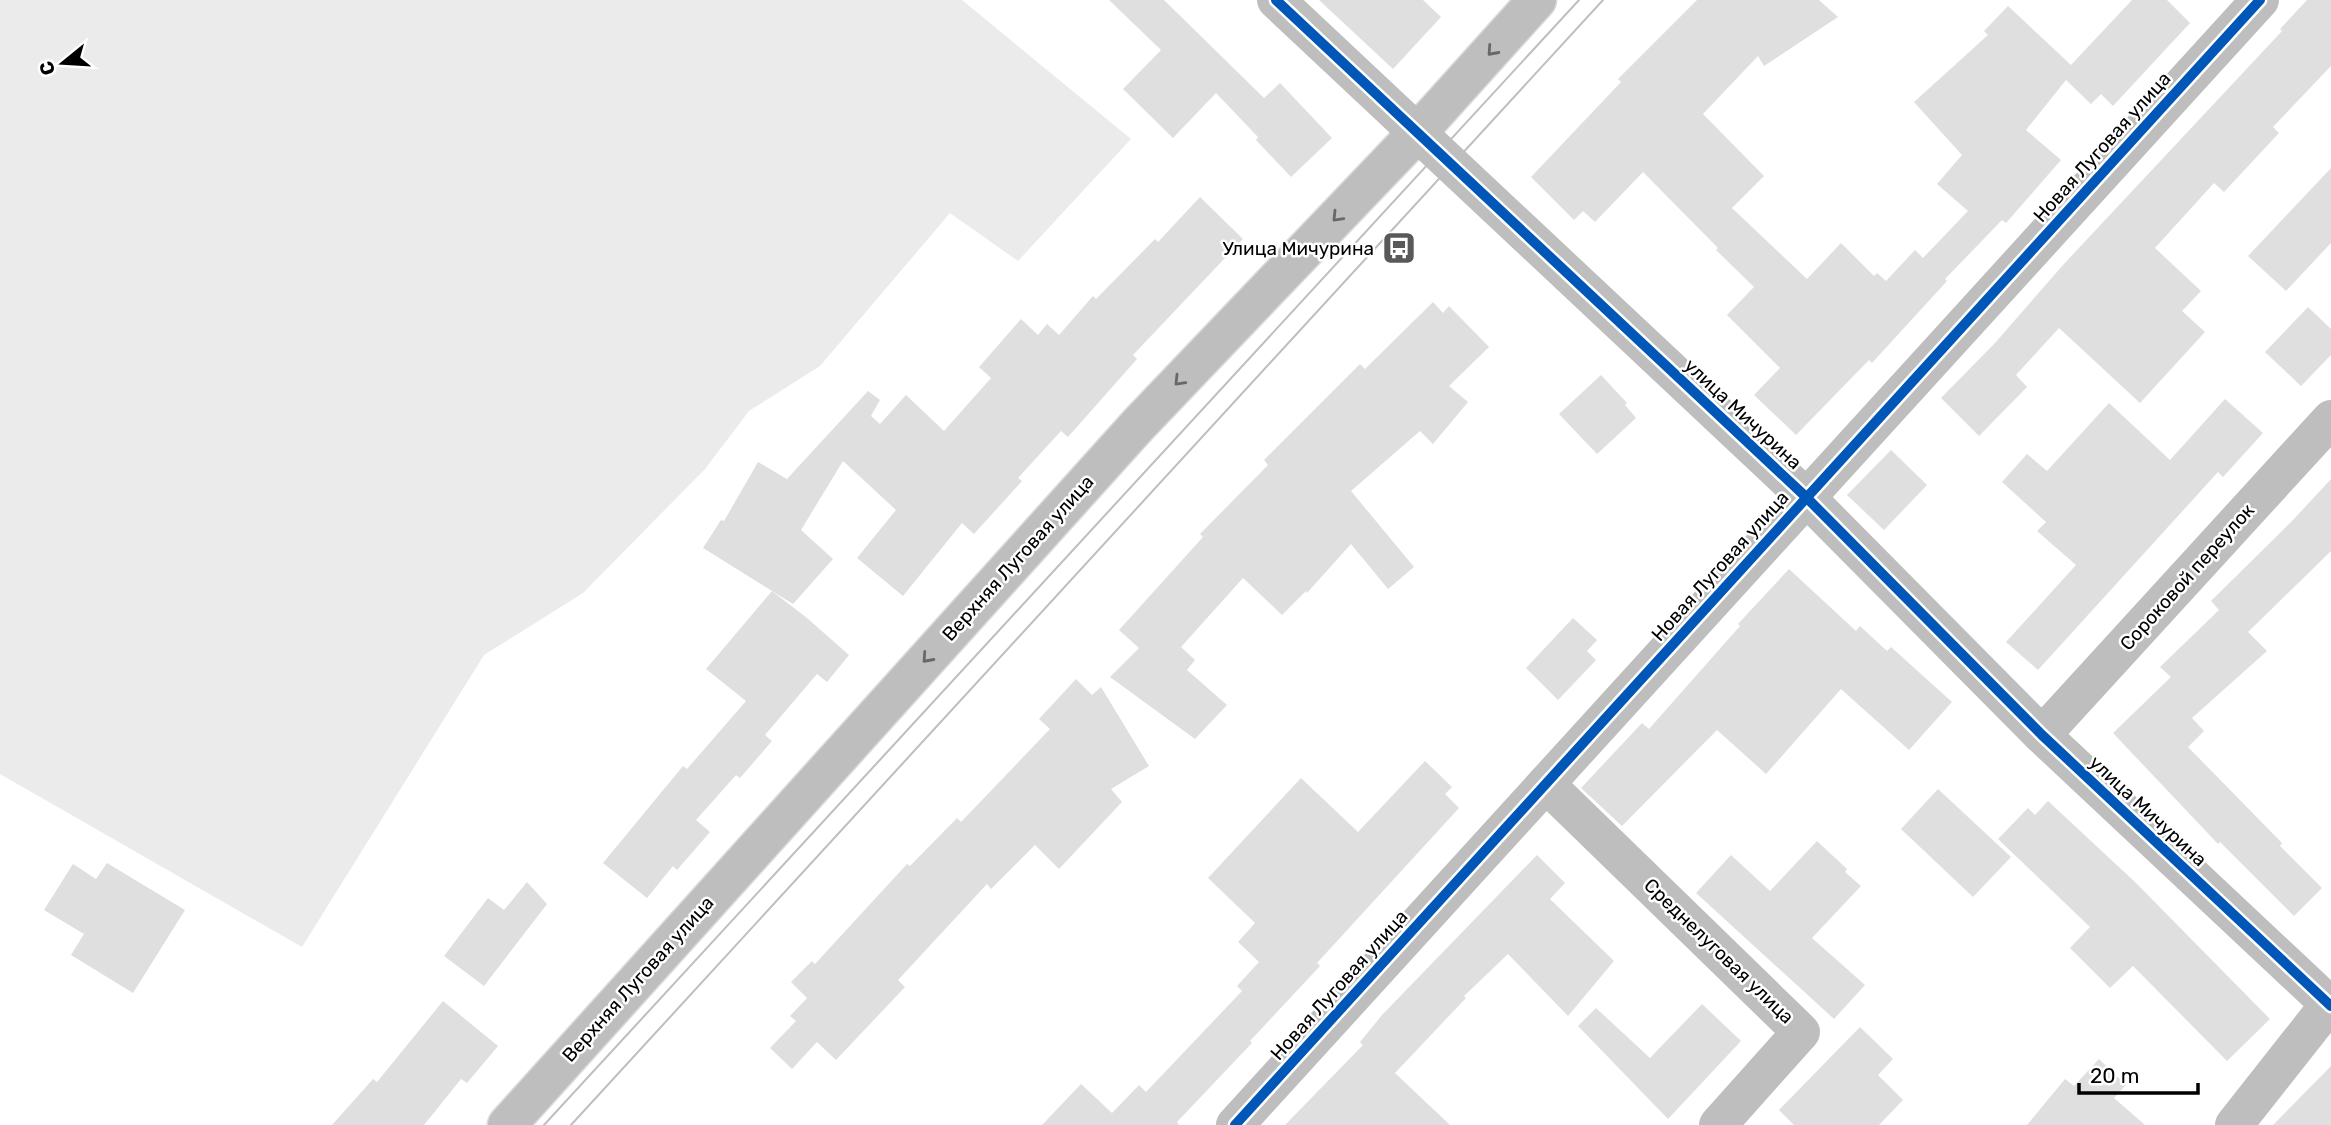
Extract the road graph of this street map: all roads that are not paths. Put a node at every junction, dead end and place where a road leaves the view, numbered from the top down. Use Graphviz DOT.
graph roads {
  1 [pos="1276,0"];
  2 [pos="1537,0"];
  3 [pos="2260,0"];
  4 [pos="1418,132"];
  5 [pos="2331,419"];
  6 [pos="1806,498"];
  7 [pos="2042,735"];
  8 [pos="1546,784"];
  9 [pos="2330,1004"];
  10 [pos="507,1125"];
  11 [pos="1235,1125"];
  12 [pos="1718,1125"];
  13 [pos="2234,1125"];
  1 -- 4 [label="street, улица Мичурина"];
  2 -- 4 [label="street, Верхняя Луговая улица, one-way"];
  3 -- 6 [label="street, Новая Луговая улица"];
  4 -- 6 [label="street, улица Мичурина"];
  4 -- 10 [label="street, Верхняя Луговая улица, one-way"];
  5 -- 7 [label="street, Сороковой переулок"];
  6 -- 7 [label="street, улица Мичурина"];
  6 -- 8 [label="street, Новая Луговая улица"];
  7 -- 9 [label="street, улица Мичурина"];
  8 -- 11 [label="street, Новая Луговая улица"];
  8 -- 12 [label="street, Среднелуговая улица"];
  9 -- 13 [label="street"];
}
